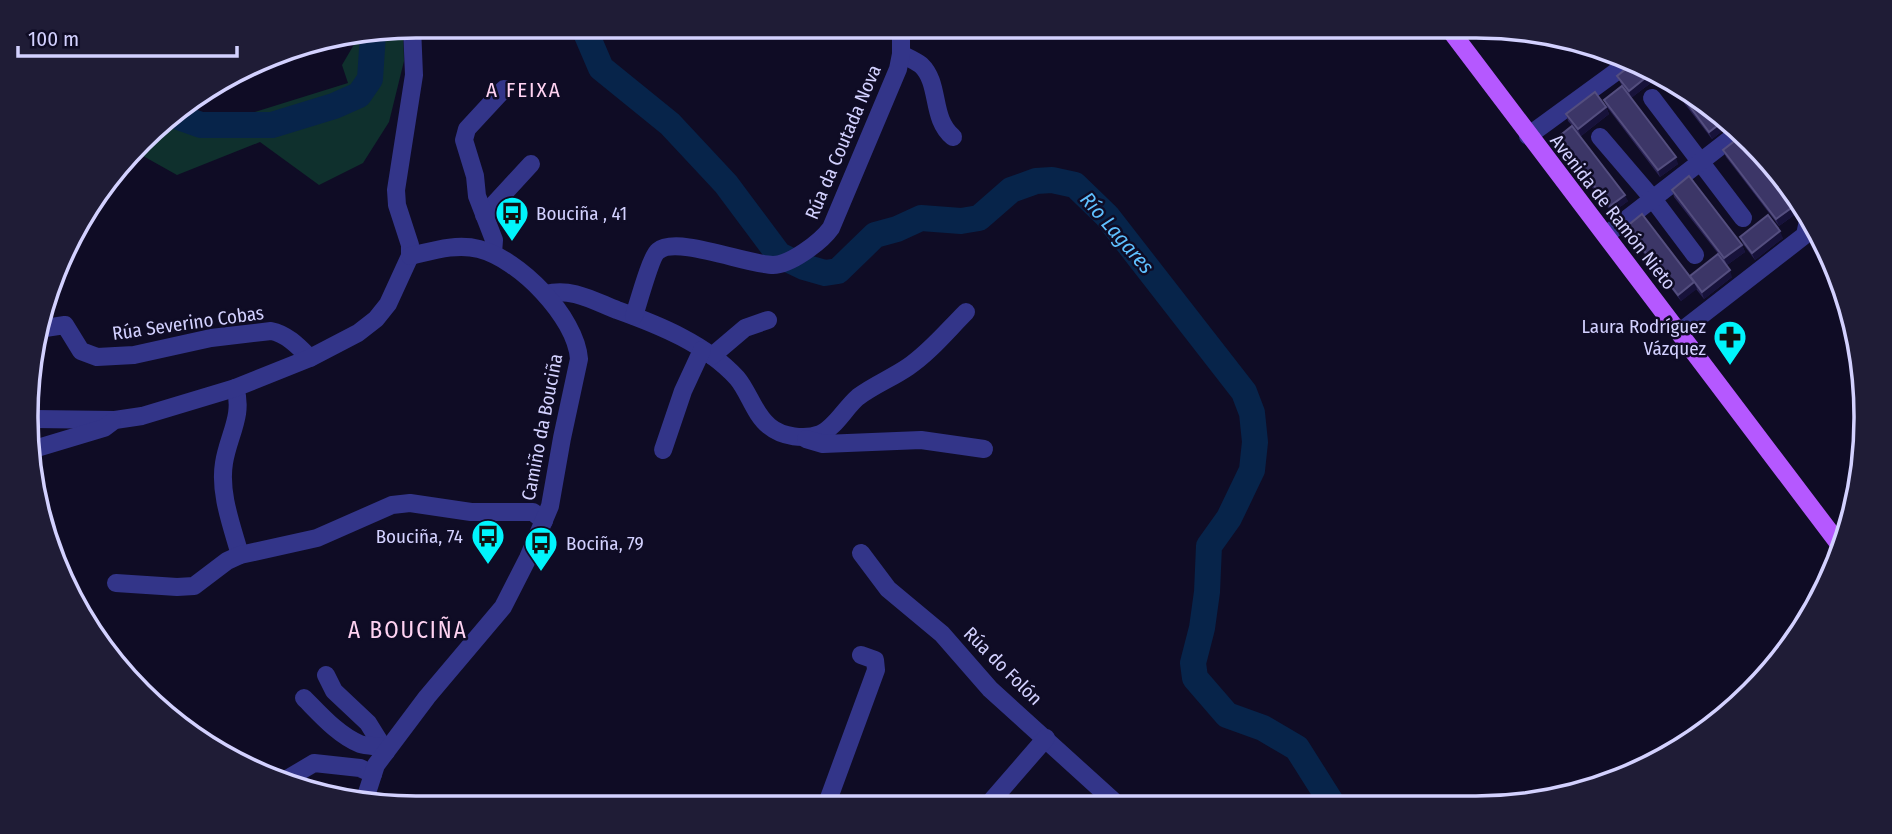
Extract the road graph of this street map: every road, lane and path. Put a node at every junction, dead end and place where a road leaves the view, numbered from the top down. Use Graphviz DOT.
graph roads {
  1 [pos="412,38"];
  2 [pos="901,38"];
  3 [pos="1456,38"];
  4 [pos="901,54"];
  5 [pos="1621,68"];
  6 [pos="505,89"];
  7 [pos="1652,98"];
  8 [pos="1528,135"];
  9 [pos="953,137"];
  10 [pos="1600,138"];
  11 [pos="1731,138"];
  12 [pos="1701,162"];
  13 [pos="530,164"];
  14 [pos="1653,199"];
  15 [pos="484,215"];
  16 [pos="1743,218"];
  17 [pos="1805,233"];
  18 [pos="1606,235"];
  19 [pos="493,253"];
  20 [pos="1695,255"];
  21 [pos="410,256"];
  22 [pos="546,295"];
  23 [pos="966,312"];
  24 [pos="634,316"];
  25 [pos="768,320"];
  26 [pos="49,327"];
  27 [pos="1680,332"];
  28 [pos="707,353"];
  29 [pos="310,358"];
  30 [pos="235,388"];
  31 [pos="38,419"];
  32 [pos="115,420"];
  33 [pos="796,437"];
  34 [pos="40,447"];
  35 [pos="984,449"];
  36 [pos="663,450"];
  37 [pos="544,521"];
  38 [pos="1834,537"];
  39 [pos="860,553"];
  40 [pos="240,555"];
  41 [pos="116,583"];
  42 [pos="861,655"];
  43 [pos="326,674"];
  44 [pos="304,698"];
  45 [pos="1046,738"];
  46 [pos="384,749"];
  47 [pos="373,774"];
  48 [pos="294,775"];
  49 [pos="367,792"];
  50 [pos="830,796"];
  51 [pos="996,796"];
  52 [pos="1108,796"];
  1 -- 21 [label="street"];
  2 -- 4 [label="street, Rúa da Coutada Nova"];
  3 -- 8 [label="main road, Avenida de Ramón Nieto"];
  4 -- 9 [label="street"];
  4 -- 24 [label="street, Rúa da Coutada Nova"];
  5 -- 8 [label="street, Avenida de Ramón Nieto"];
  6 -- 15 [label="street"];
  7 -- 12 [label="street"];
  8 -- 18 [label="main road, Avenida de Ramón Nieto"];
  10 -- 14 [label="street"];
  11 -- 12 [label="street"];
  12 -- 14 [label="street"];
  12 -- 16 [label="street"];
  13 -- 15 [label="street"];
  14 -- 18 [label="street"];
  14 -- 20 [label="street"];
  15 -- 19 [label="street"];
  17 -- 27 [label="street"];
  18 -- 27 [label="main road, Avenida de Ramón Nieto"];
  19 -- 21 [label="street, Camiño da Bouciña"];
  19 -- 22 [label="street, Camiño da Bouciña"];
  21 -- 29 [label="street"];
  22 -- 24 [label="street"];
  22 -- 37 [label="street, Camiño da Bouciña"];
  23 -- 33 [label="street"];
  24 -- 28 [label="street"];
  25 -- 28 [label="street"];
  26 -- 29 [label="street, Rúa Severino Cobas"];
  27 -- 38 [label="main road, Avenida de Ramón Nieto"];
  28 -- 33 [label="street"];
  28 -- 36 [label="street"];
  29 -- 30 [label="street"];
  30 -- 32 [label="street"];
  30 -- 40 [label="street"];
  31 -- 32 [label="street"];
  32 -- 34 [label="street"];
  33 -- 35 [label="street"];
  37 -- 40 [label="street"];
  37 -- 46 [label="street, Camiño da Bouciña"];
  39 -- 45 [label="street, Rúa do Folón"];
  40 -- 41 [label="street"];
  42 -- 50 [label="street"];
  43 -- 46 [label="street"];
  44 -- 46 [label="street"];
  45 -- 51 [label="street"];
  45 -- 52 [label="street, Rúa do Folón"];
  46 -- 47 [label="street, Camiño da Bouciña"];
  47 -- 48 [label="street"];
  47 -- 49 [label="street, Camiño da Bouciña"];
}
